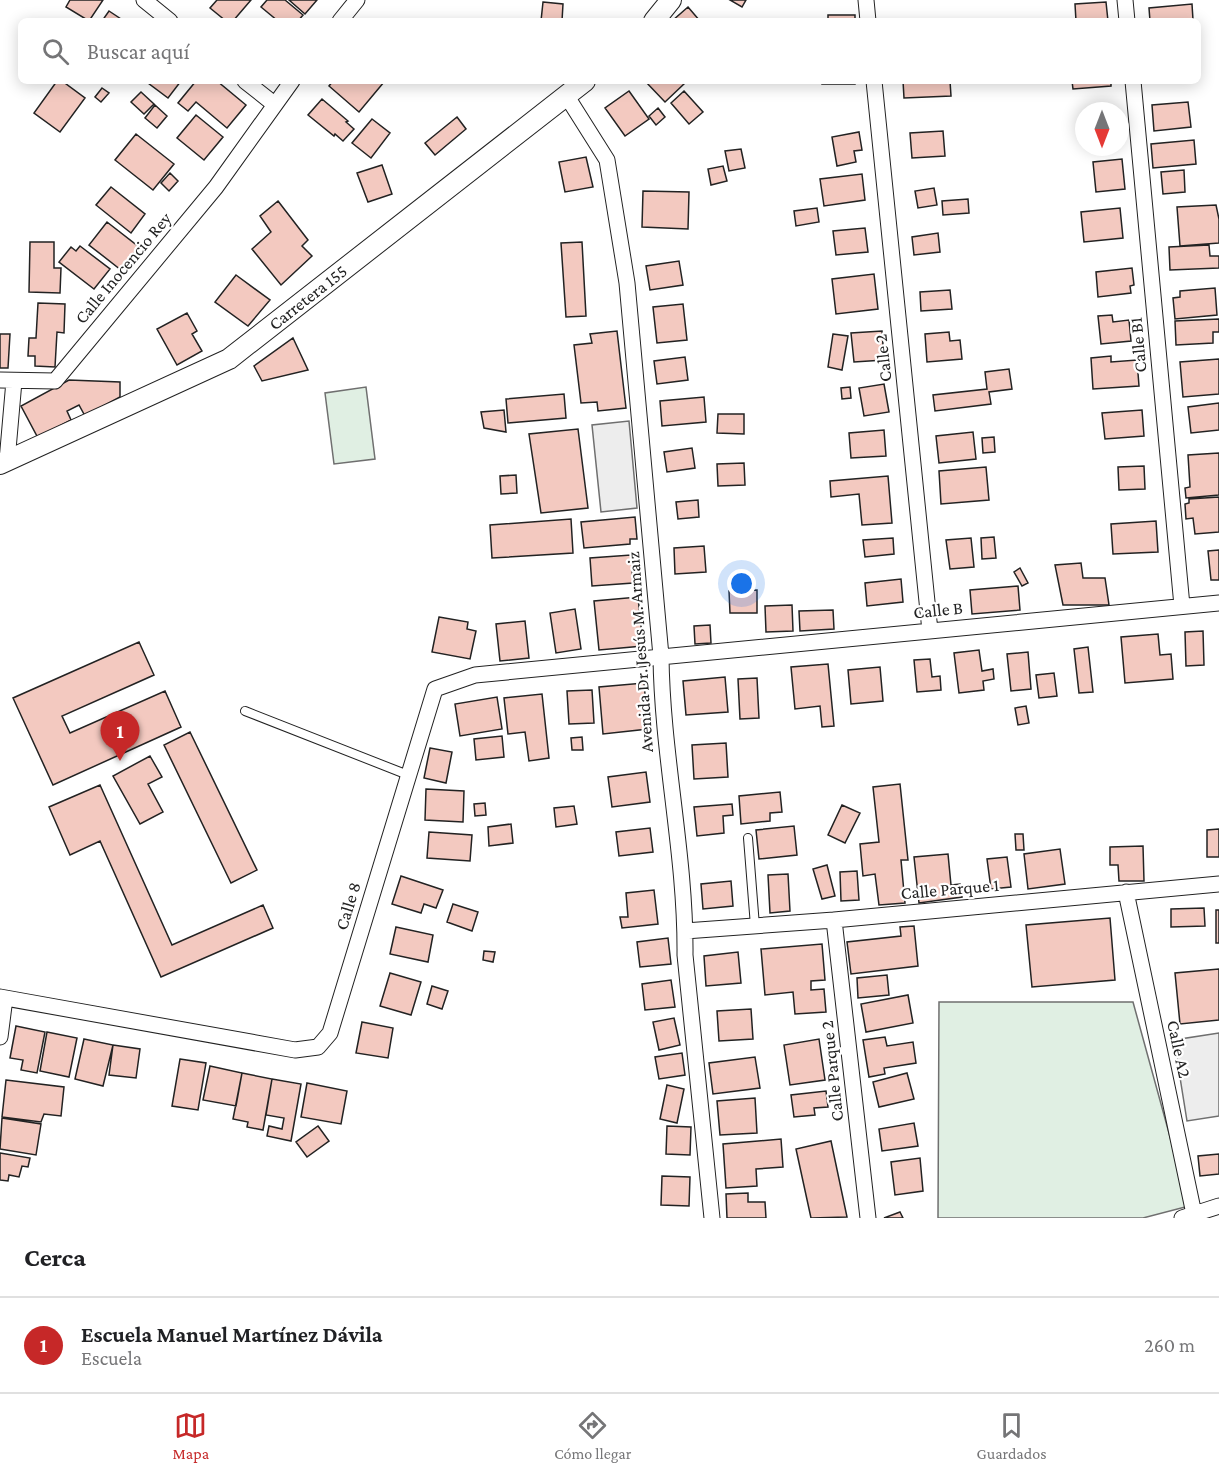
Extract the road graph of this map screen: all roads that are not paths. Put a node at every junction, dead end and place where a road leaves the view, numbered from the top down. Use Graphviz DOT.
graph roads {
  1 [pos="144,0"];
  2 [pos="357,0"];
  3 [pos="671,0"];
  4 [pos="866,0"];
  5 [pos="1125,0"];
  6 [pos="166,18"];
  7 [pos="342,18"];
  8 [pos="656,18"];
  9 [pos="868,18"];
  10 [pos="1127,18"];
  11 [pos="249,84"];
  12 [pos="290,84"];
  13 [pos="581,84"];
  14 [pos="874,84"];
  15 [pos="1133,84"];
  16 [pos="566,95"];
  17 [pos="274,104"];
  18 [pos="7,381"];
  19 [pos="3,462"];
  20 [pos="1219,603"];
  21 [pos="1182,606"];
  22 [pos="930,631"];
  23 [pos="661,656"];
  24 [pos="245,711"];
  25 [pos="408,775"];
  26 [pos="748,838"];
  27 [pos="1219,884"];
  28 [pos="1126,892"];
  29 [pos="834,920"];
  30 [pos="755,926"];
  31 [pos="685,931"];
  32 [pos="3,997"];
  33 [pos="0,1037"];
  34 [pos="1219,1206"];
  35 [pos="1188,1216"];
  36 [pos="712,1218"];
  37 [pos="868,1218"];
  1 -- 6 [label="street"];
  2 -- 7 [label="street"];
  3 -- 8 [label="street"];
  4 -- 9 [label="street"];
  5 -- 10 [label="street"];
  11 -- 17 [label="street"];
  12 -- 17 [label="street, Calle Inocencio Rey"];
  13 -- 16 [label="street, Carretera 155"];
  14 -- 22 [label="street, Calle 2"];
  15 -- 21 [label="street, Calle B1"];
  16 -- 19 [label="street, Carretera 155"];
  16 -- 23 [label="street, Avenida Dr. Jesús M. Armaiz"];
  17 -- 18 [label="street, Calle Inocencio Rey"];
  18 -- 19 [label="street, Calle Inocencio Rey"];
  20 -- 21 [label="street, Calle B"];
  21 -- 22 [label="street, Calle B"];
  22 -- 23 [label="street, Calle B"];
  23 -- 25 [label="street, Calle 8"];
  23 -- 31 [label="street, Avenida Dr. Jesús M. Armaiz"];
  24 -- 25 [label="lane"];
  25 -- 32 [label="street, Calle 8"];
  26 -- 30 [label="lane"];
  27 -- 28 [label="street, Calle Parque 1"];
  28 -- 29 [label="street, Calle Parque 1"];
  28 -- 35 [label="street, Calle A2"];
  29 -- 30 [label="street, Calle Parque 1"];
  29 -- 37 [label="street, Calle Parque 2"];
  30 -- 31 [label="street, Calle Parque 1"];
  31 -- 36 [label="street, Avenida Dr. Jesús M. Armaiz"];
  32 -- 33 [label="street"];
  34 -- 35 [label="street"];
}
